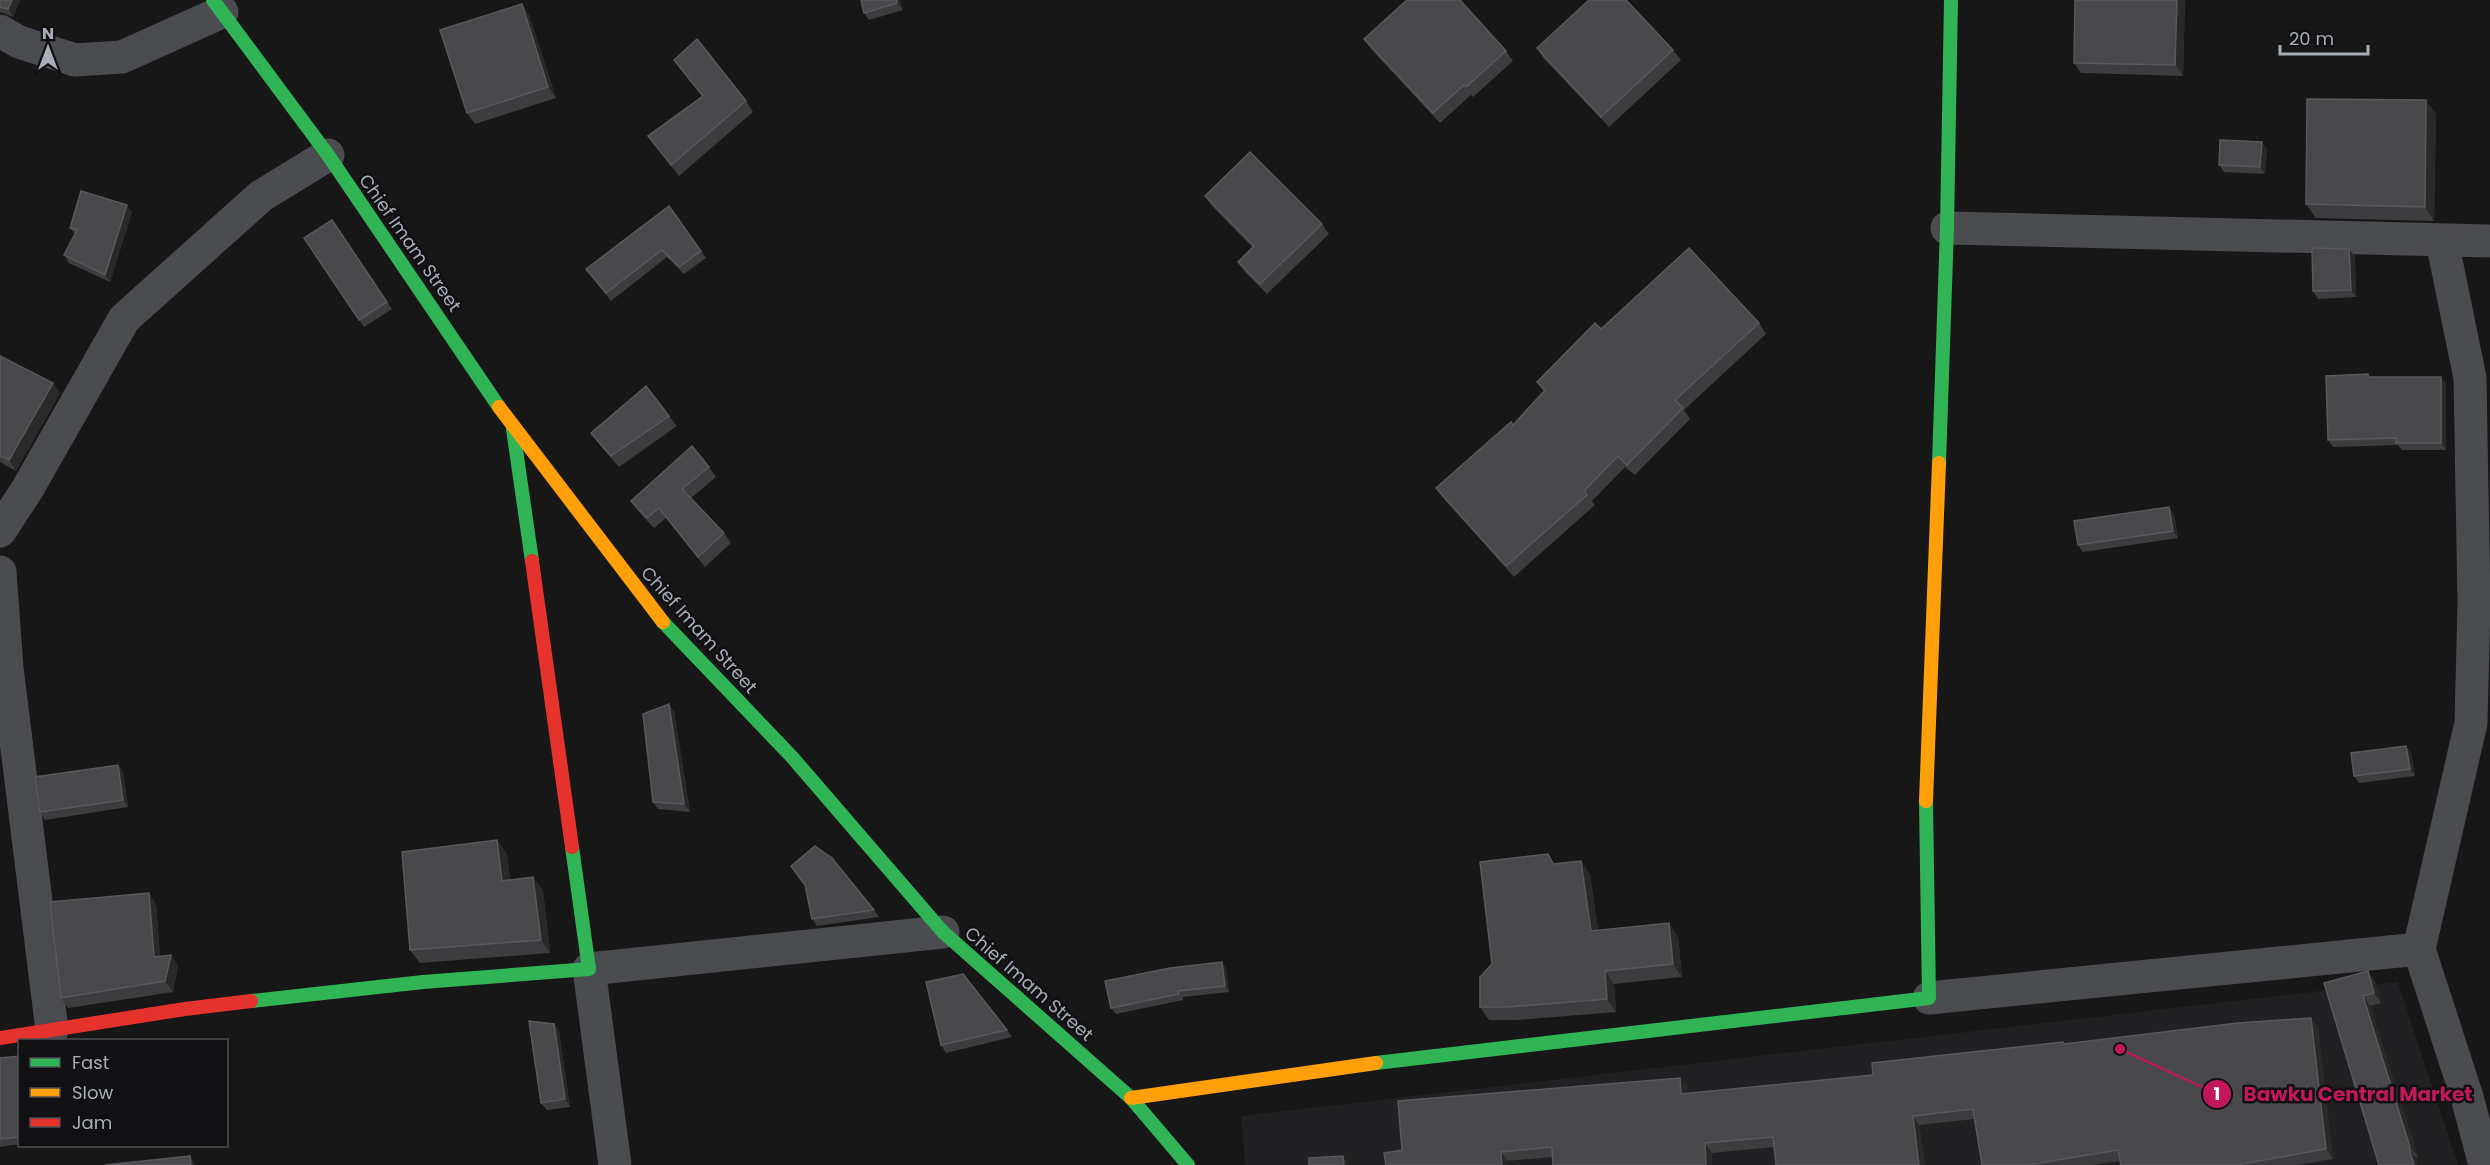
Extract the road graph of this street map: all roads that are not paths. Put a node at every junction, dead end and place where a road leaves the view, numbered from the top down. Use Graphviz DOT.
graph roads {
  1 [pos="1951,0"];
  2 [pos="218,6"];
  3 [pos="0,31"];
  4 [pos="328,155"];
  5 [pos="1947,228"];
  6 [pos="2442,241"];
  7 [pos="2490,241"];
  8 [pos="513,427"];
  9 [pos="0,531"];
  10 [pos="0,572"];
  11 [pos="2480,722"];
  12 [pos="943,932"];
  13 [pos="2419,949"];
  14 [pos="589,969"];
  15 [pos="1929,998"];
  16 [pos="52,1030"];
  17 [pos="0,1038"];
  18 [pos="1131,1098"];
  19 [pos="615,1165"];
  20 [pos="1188,1165"];
  21 [pos="2485,1165"];
  1 -- 5 [label="street"];
  2 -- 3 [label="street"];
  2 -- 4 [label="street, Chief Imam Street"];
  4 -- 8 [label="street, Chief Imam Street"];
  4 -- 9 [label="street"];
  5 -- 6 [label="street"];
  5 -- 15 [label="street"];
  6 -- 7 [label="street"];
  6 -- 11 [label="street"];
  8 -- 12 [label="street, Chief Imam Street"];
  8 -- 14 [label="street"];
  10 -- 16 [label="street"];
  11 -- 13 [label="street"];
  12 -- 14 [label="street"];
  12 -- 18 [label="street, Chief Imam Street"];
  13 -- 15 [label="street"];
  13 -- 21 [label="street"];
  14 -- 16 [label="street"];
  14 -- 19 [label="street"];
  15 -- 18 [label="street"];
  16 -- 17 [label="street"];
  18 -- 20 [label="street, Chief Imam Street"];
}
